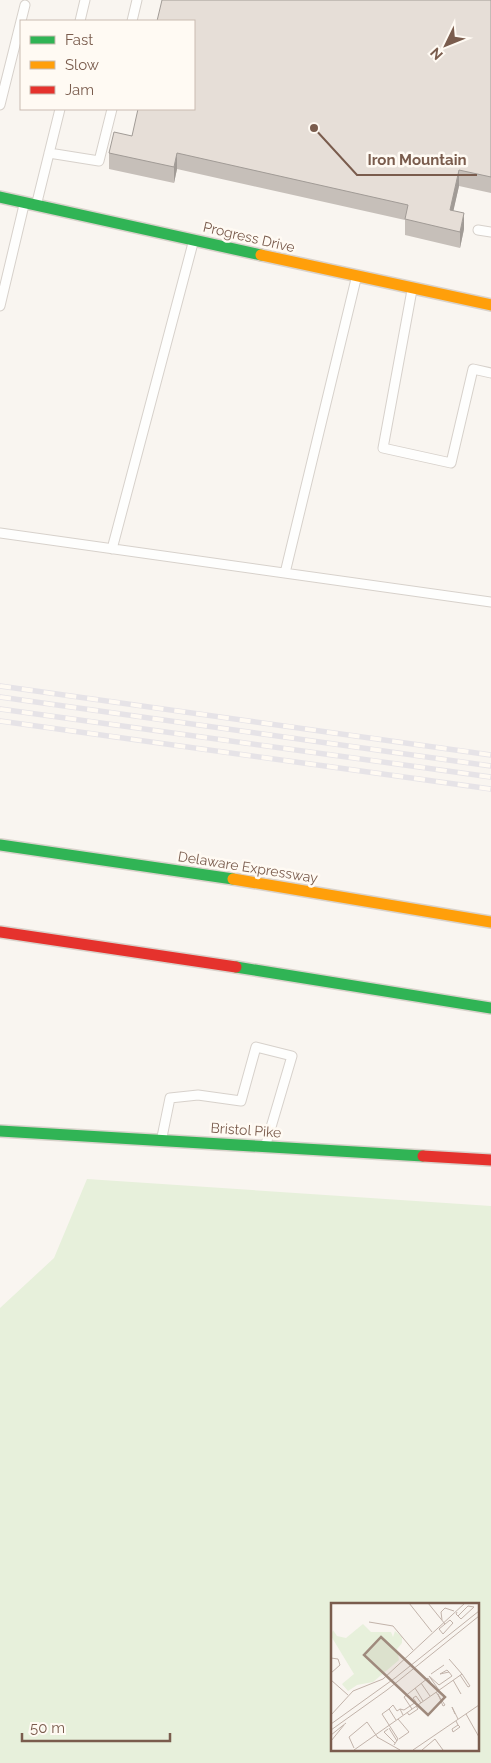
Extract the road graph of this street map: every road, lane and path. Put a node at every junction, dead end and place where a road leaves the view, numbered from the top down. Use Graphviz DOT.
graph roads {
  1 [pos="85,0"];
  2 [pos="137,0"];
  3 [pos="24,5"];
  4 [pos="20,20"];
  5 [pos="80,20"];
  6 [pos="132,20"];
  7 [pos="20,22"];
  8 [pos="0,105"];
  9 [pos="60,110"];
  10 [pos="112,110"];
  11 [pos="49,153"];
  12 [pos="0,197"];
  13 [pos="24,202"];
  14 [pos="37,205"];
  15 [pos="478,230"];
  16 [pos="491,232"];
  17 [pos="193,240"];
  18 [pos="357,277"];
  19 [pos="412,288"];
  20 [pos="491,305"];
  21 [pos="0,306"];
  22 [pos="491,373"];
  23 [pos="0,533"];
  24 [pos="112,549"];
  25 [pos="285,573"];
  26 [pos="491,602"];
  27 [pos="0,845"];
  28 [pos="491,922"];
  29 [pos="0,932"];
  30 [pos="491,1008"];
  31 [pos="0,1131"];
  32 [pos="161,1140"];
  33 [pos="265,1146"];
  34 [pos="491,1160"];
  1 -- 5 [label="lane"];
  2 -- 6 [label="lane"];
  3 -- 4 [label="lane"];
  7 -- 8 [label="lane"];
  9 -- 11 [label="lane"];
  10 -- 11 [label="lane"];
  11 -- 14 [label="lane"];
  12 -- 13 [label="main road, Progress Drive"];
  13 -- 14 [label="main road, Progress Drive"];
  13 -- 21 [label="lane"];
  14 -- 17 [label="main road, Progress Drive"];
  15 -- 16 [label="lane"];
  17 -- 18 [label="main road, Progress Drive"];
  17 -- 24 [label="lane"];
  18 -- 19 [label="main road, Progress Drive"];
  18 -- 25 [label="lane"];
  19 -- 20 [label="main road, Progress Drive"];
  19 -- 22 [label="lane"];
  23 -- 24 [label="lane"];
  24 -- 25 [label="lane"];
  25 -- 26 [label="lane"];
  27 -- 28 [label="main road, Delaware Expressway"];
  29 -- 30 [label="main road"];
  31 -- 32 [label="main road, Bristol Pike"];
  32 -- 33 [label="main road, Bristol Pike"];
  32 -- 33 [label="lane"];
  33 -- 34 [label="main road, Bristol Pike"];
}
